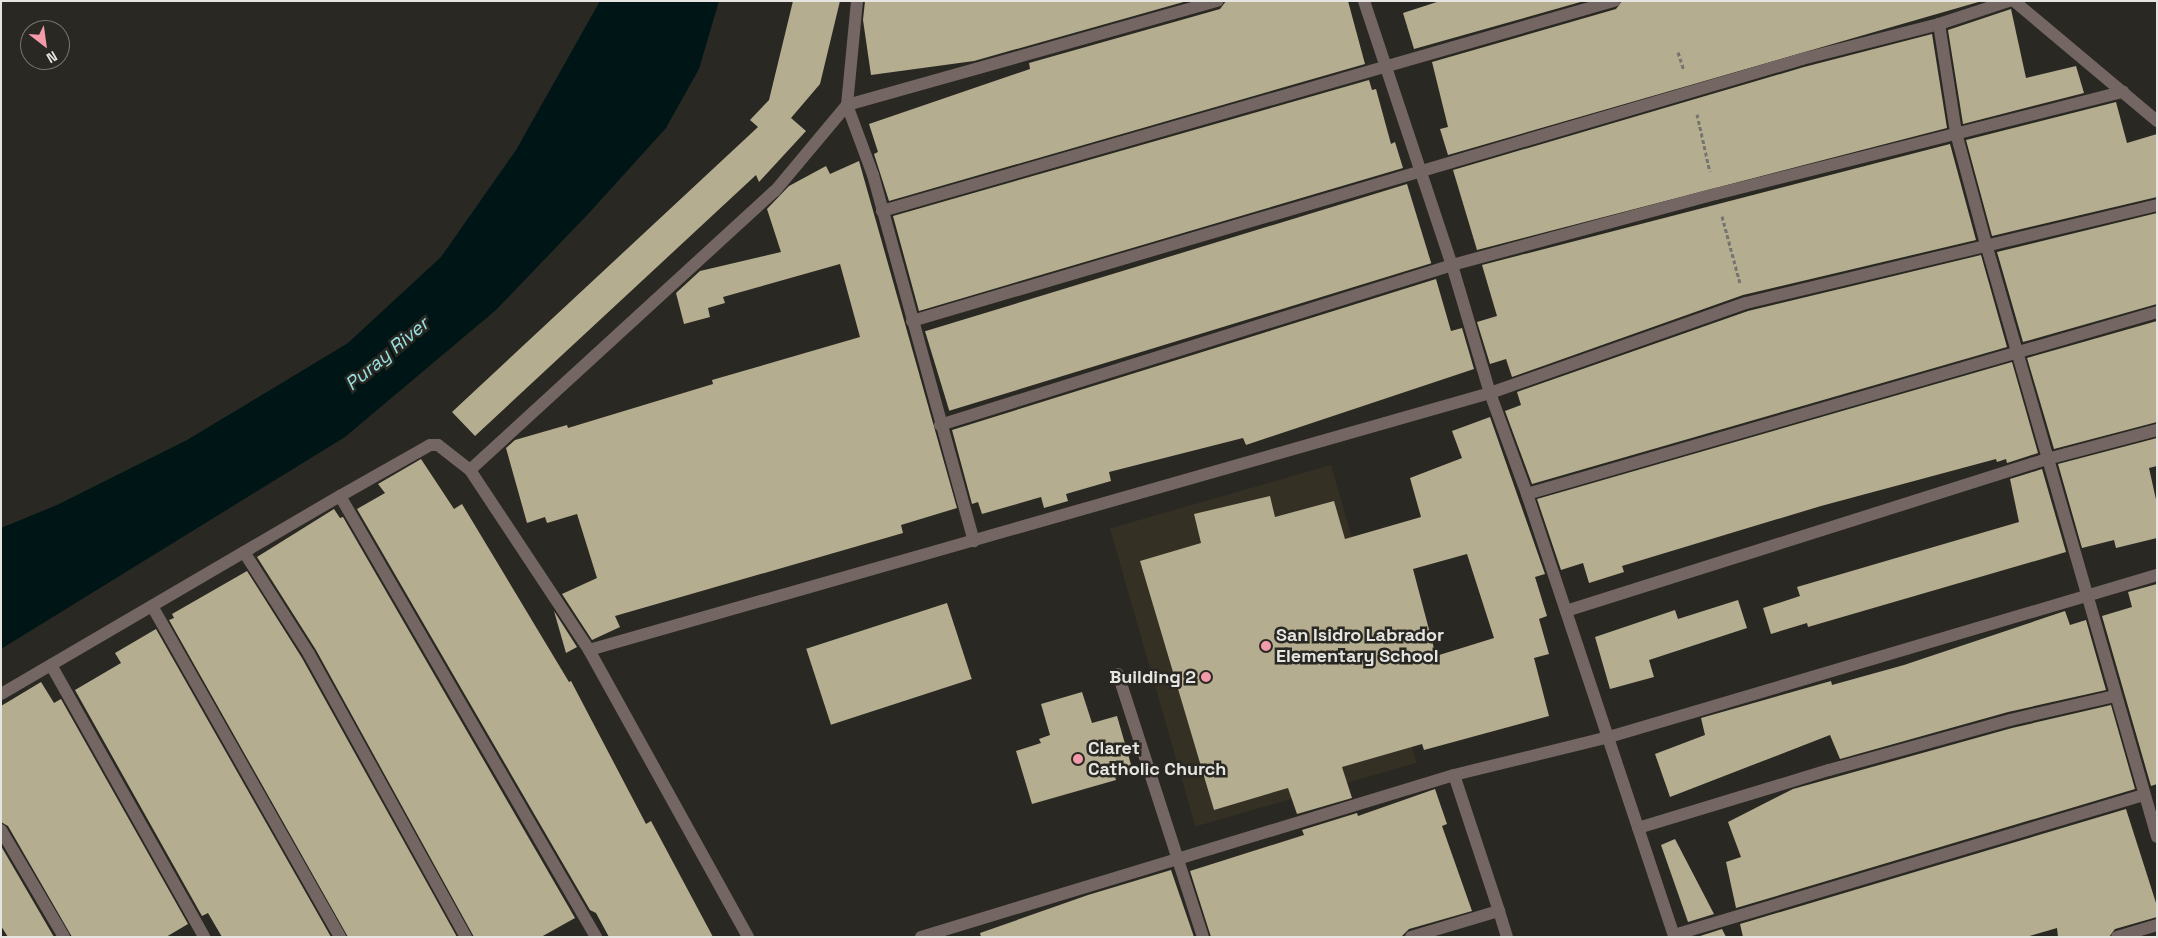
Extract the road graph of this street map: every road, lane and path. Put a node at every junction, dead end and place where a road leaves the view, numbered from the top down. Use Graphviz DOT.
graph roads {
  1 [pos="857,1"];
  2 [pos="1218,1"];
  3 [pos="1364,1"];
  4 [pos="1614,1"];
  5 [pos="2009,1"];
  6 [pos="2014,1"];
  7 [pos="1939,24"];
  8 [pos="1385,65"];
  9 [pos="2123,92"];
  10 [pos="847,105"];
  11 [pos="2157,121"];
  12 [pos="1956,133"];
  13 [pos="1420,170"];
  14 [pos="2157,205"];
  15 [pos="882,211"];
  16 [pos="1986,244"];
  17 [pos="1452,265"];
  18 [pos="2157,312"];
  19 [pos="912,321"];
  20 [pos="2018,351"];
  21 [pos="1490,393"];
  22 [pos="940,424"];
  23 [pos="2157,430"];
  24 [pos="2047,459"];
  25 [pos="470,470"];
  26 [pos="1527,494"];
  27 [pos="340,496"];
  28 [pos="974,541"];
  29 [pos="244,552"];
  30 [pos="2157,575"];
  31 [pos="2089,593"];
  32 [pos="152,606"];
  33 [pos="1566,611"];
  34 [pos="589,650"];
  35 [pos="51,665"];
  36 [pos="1118,674"];
  37 [pos="1,694"];
  38 [pos="2115,696"];
  39 [pos="1609,737"];
  40 [pos="1454,775"];
  41 [pos="2144,795"];
  42 [pos="1638,828"];
  43 [pos="1,830"];
  44 [pos="2157,837"];
  45 [pos="1176,859"];
  46 [pos="1499,911"];
  47 [pos="2157,925"];
  48 [pos="1674,936"];
  49 [pos="64,937"];
  50 [pos="204,937"];
  51 [pos="340,937"];
  52 [pos="466,937"];
  53 [pos="596,937"];
  54 [pos="748,937"];
  55 [pos="921,937"];
  56 [pos="1202,937"];
  57 [pos="1411,937"];
  58 [pos="1507,937"];
  59 [pos="2117,937"];
  1 -- 10 [label="street"];
  2 -- 10 [label="street"];
  3 -- 8 [label="street"];
  4 -- 8 [label="street"];
  5 -- 7 [label="street"];
  6 -- 9 [label="street"];
  7 -- 12 [label="street"];
  7 -- 13 [label="street"];
  8 -- 13 [label="street"];
  8 -- 15 [label="street"];
  9 -- 11 [label="street"];
  9 -- 12 [label="street"];
  10 -- 15 [label="street"];
  10 -- 25 [label="street"];
  12 -- 16 [label="street"];
  12 -- 17 [label="street"];
  13 -- 17 [label="street"];
  13 -- 19 [label="street"];
  14 -- 16 [label="street"];
  15 -- 19 [label="street"];
  16 -- 20 [label="street"];
  16 -- 21 [label="street"];
  17 -- 21 [label="street"];
  17 -- 22 [label="street"];
  18 -- 20 [label="street"];
  19 -- 22 [label="street"];
  20 -- 24 [label="street"];
  20 -- 26 [label="street"];
  21 -- 26 [label="street"];
  21 -- 28 [label="street"];
  22 -- 28 [label="street"];
  23 -- 24 [label="street"];
  24 -- 31 [label="street"];
  24 -- 33 [label="street"];
  25 -- 27 [label="street"];
  25 -- 34 [label="street"];
  26 -- 33 [label="street"];
  27 -- 29 [label="street"];
  27 -- 53 [label="street"];
  28 -- 34 [label="street"];
  29 -- 32 [label="street"];
  29 -- 52 [label="street"];
  30 -- 31 [label="street"];
  31 -- 38 [label="street"];
  31 -- 39 [label="street"];
  32 -- 35 [label="street"];
  32 -- 51 [label="street"];
  33 -- 39 [label="street"];
  34 -- 54 [label="street"];
  35 -- 37 [label="street"];
  35 -- 50 [label="street"];
  36 -- 45 [label="street"];
  38 -- 41 [label="street"];
  38 -- 42 [label="street"];
  39 -- 40 [label="street"];
  39 -- 42 [label="street"];
  40 -- 45 [label="street"];
  40 -- 46 [label="street"];
  41 -- 44 [label="street"];
  41 -- 48 [label="street"];
  42 -- 48 [label="street"];
  43 -- 49 [label="street"];
  45 -- 55 [label="street"];
  45 -- 56 [label="street"];
  46 -- 57 [label="street"];
  46 -- 58 [label="street"];
  47 -- 59 [label="street"];
}
